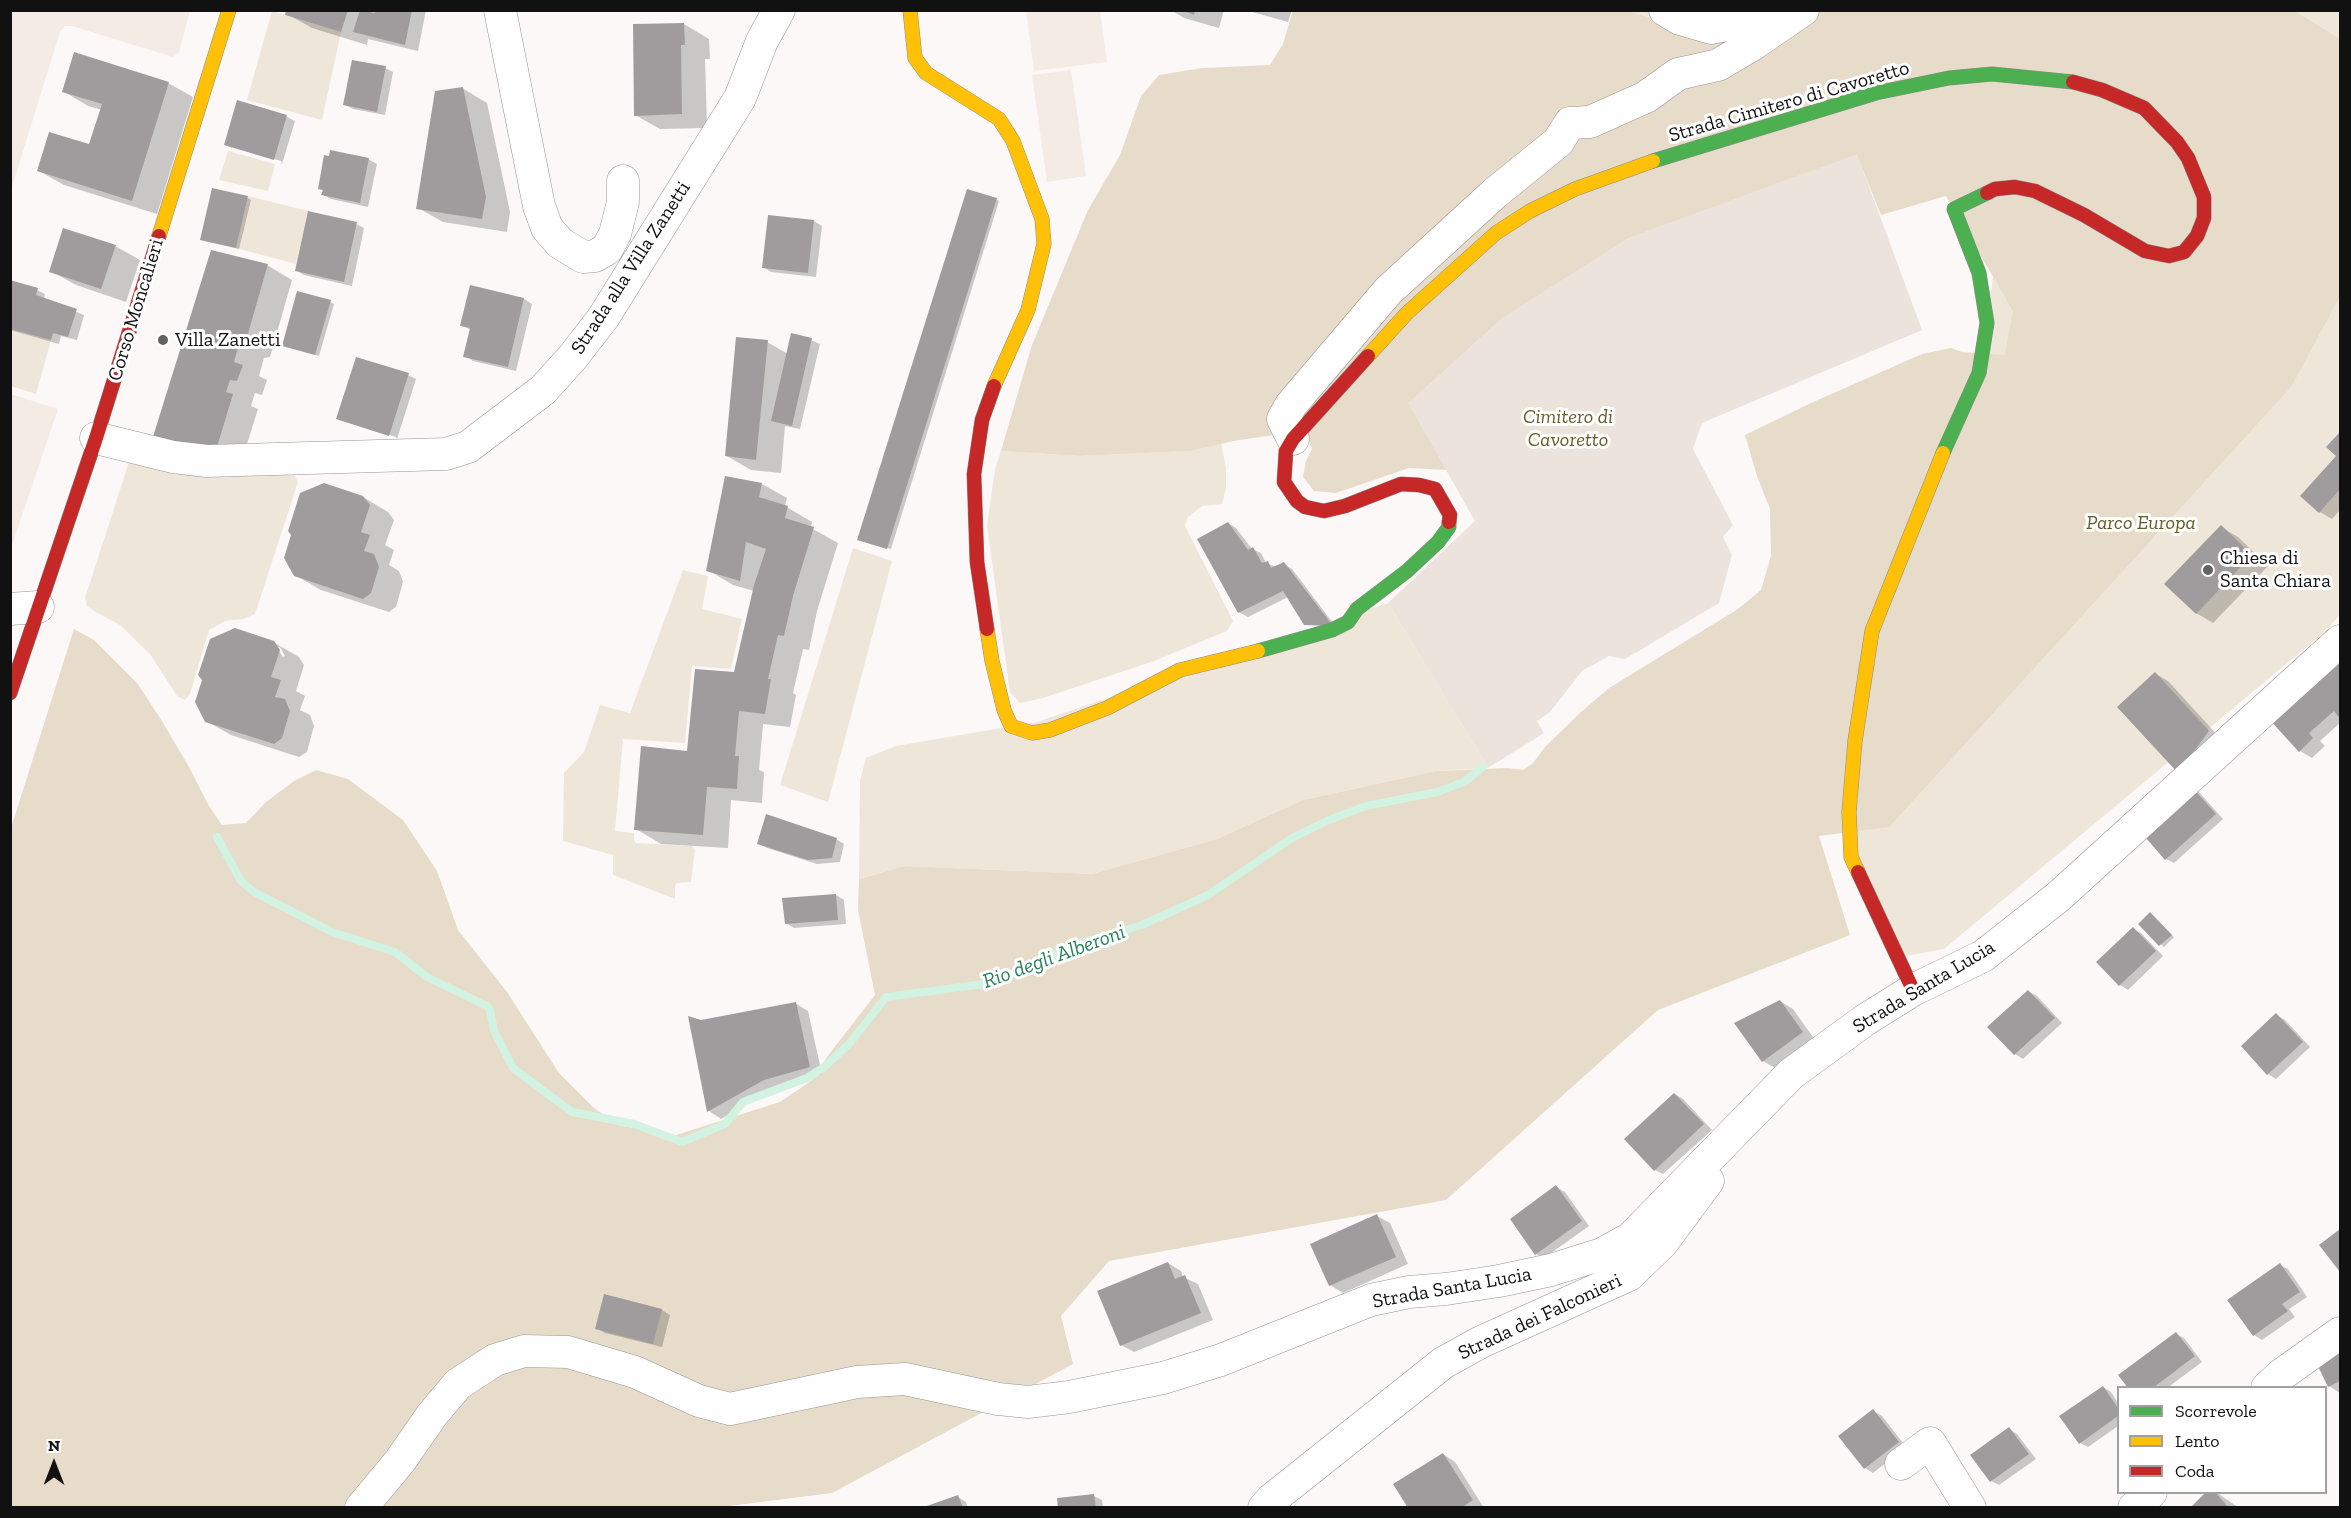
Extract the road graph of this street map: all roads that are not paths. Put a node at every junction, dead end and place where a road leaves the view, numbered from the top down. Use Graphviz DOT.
graph roads {
  1 [pos="229,10"];
  2 [pos="500,10"];
  3 [pos="779,10"];
  4 [pos="910,10"];
  5 [pos="1665,10"];
  6 [pos="1771,10"];
  7 [pos="1803,10"];
  8 [pos="623,181"];
  9 [pos="96,438"];
  10 [pos="1293,439"];
  11 [pos="24,608"];
  12 [pos="2340,640"];
  13 [pos="10,693"];
  14 [pos="1913,990"];
  15 [pos="1750,1114"];
  16 [pos="2340,1333"];
  17 [pos="2269,1386"];
  18 [pos="1901,1464"];
  19 [pos="2149,1494"];
  20 [pos="361,1508"];
  21 [pos="1264,1508"];
  22 [pos="1970,1508"];
  23 [pos="2134,1508"];
  1 -- 9 [label="street, Corso Moncalieri"];
  2 -- 8 [label="street"];
  3 -- 9 [label="street, Strada alla Villa Zanetti"];
  4 -- 10 [label="street, Strada Cimitero di Cavoretto"];
  5 -- 6 [label="street"];
  7 -- 10 [label="street"];
  9 -- 11 [label="street, Corso Moncalieri"];
  10 -- 14 [label="street, Strada Cimitero di Cavoretto"];
  11 -- 13 [label="street, Corso Moncalieri"];
  12 -- 14 [label="street, Strada Santa Lucia"];
  14 -- 15 [label="street, Strada Santa Lucia"];
  15 -- 20 [label="street, Strada Santa Lucia"];
  15 -- 21 [label="street, Strada dei Falconieri"];
  16 -- 17 [label="street"];
  18 -- 22 [label="street"];
  19 -- 23 [label="street"];
}
